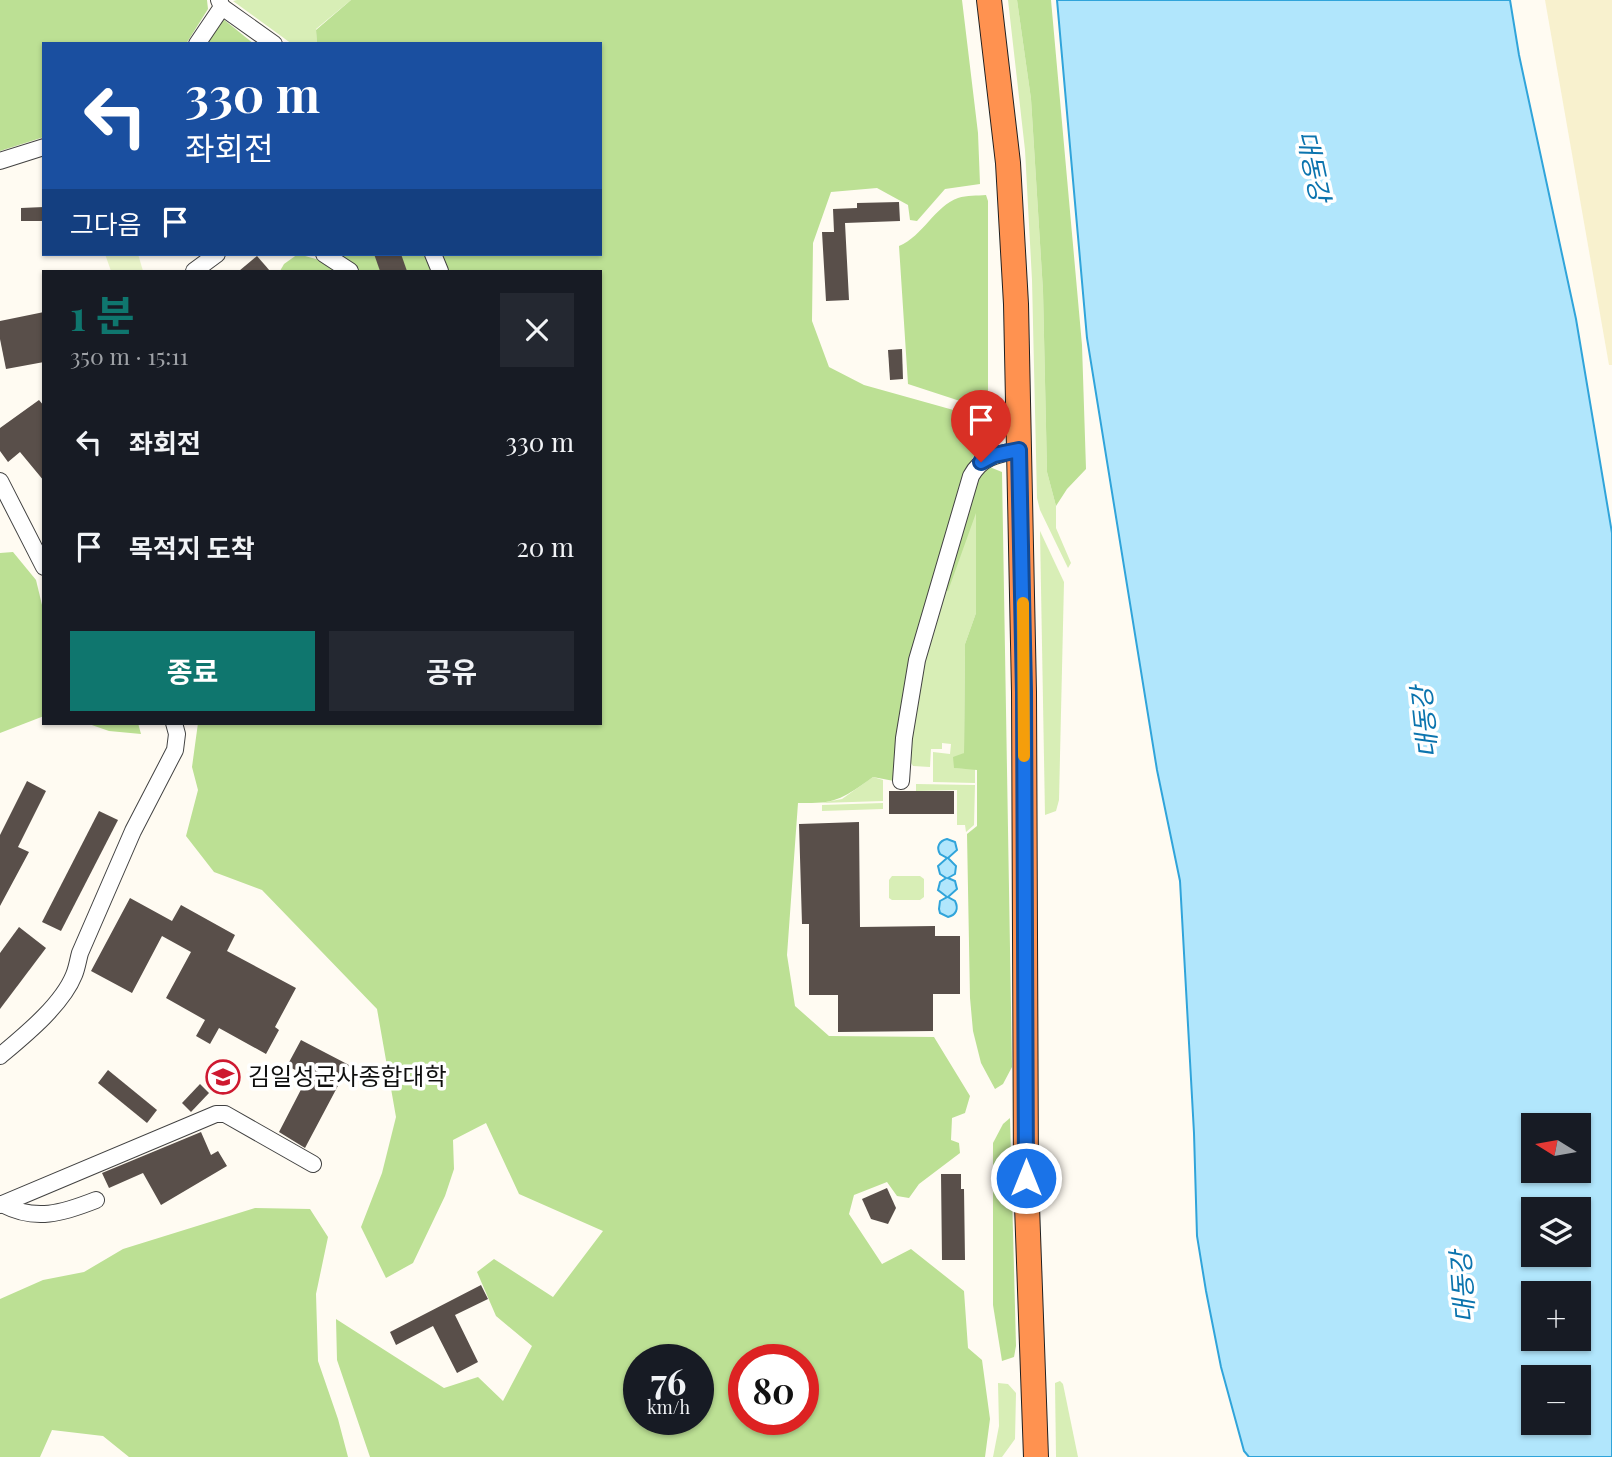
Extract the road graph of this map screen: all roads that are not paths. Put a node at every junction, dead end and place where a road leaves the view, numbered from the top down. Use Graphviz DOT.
graph roads {
  1 [pos="989,0"];
  2 [pos="220,4"];
  3 [pos="198,42"];
  4 [pos="271,42"];
  5 [pos="42,148"];
  6 [pos="0,160"];
  7 [pos="214,256"];
  8 [pos="327,256"];
  9 [pos="195,270"];
  10 [pos="348,270"];
  11 [pos="1019,450"];
  12 [pos="0,481"];
  13 [pos="42,563"];
  14 [pos="175,725"];
  15 [pos="901,781"];
  16 [pos="0,1056"];
  17 [pos="313,1164"];
  18 [pos="96,1200"];
  19 [pos="1,1205"];
  20 [pos="1031,1453"];
  1 -- 11 [label="highway"];
  2 -- 3 [label="lane"];
  2 -- 4 [label="lane"];
  5 -- 6 [label="lane"];
  7 -- 9 [label="lane"];
  8 -- 10 [label="lane"];
  11 -- 15 [label="lane"];
  11 -- 20 [label="highway"];
  12 -- 13 [label="lane"];
  14 -- 16 [label="lane"];
  17 -- 19 [label="lane"];
  18 -- 19 [label="lane"];
}
